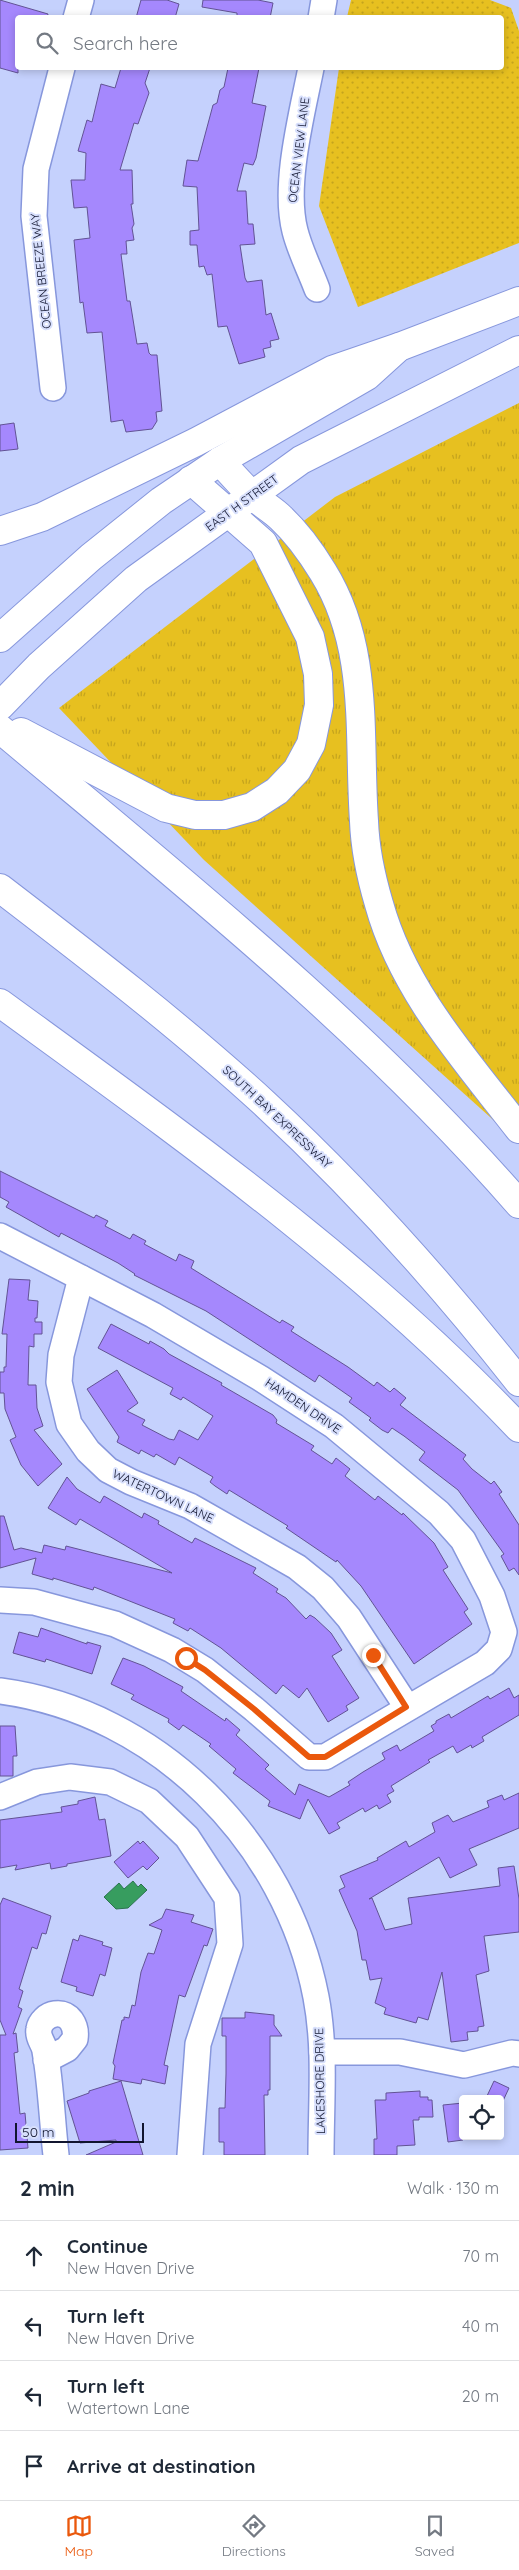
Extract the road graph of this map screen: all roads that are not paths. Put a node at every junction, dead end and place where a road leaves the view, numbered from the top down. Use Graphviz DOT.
graph roads {
  1 [pos="82,0"];
  2 [pos="324,0"];
  3 [pos="77,15"];
  4 [pos="321,15"];
  5 [pos="61,70"];
  6 [pos="311,70"];
  7 [pos="318,289"];
  8 [pos="519,301"];
  9 [pos="399,347"];
  10 [pos="519,350"];
  11 [pos="53,388"];
  12 [pos="220,461"];
  13 [pos="191,480"];
  14 [pos="252,496"];
  15 [pos="228,513"];
  16 [pos="0,532"];
  17 [pos="0,638"];
  18 [pos="0,706"];
  19 [pos="0,721"];
  20 [pos="0,729"];
  21 [pos="60,764"];
  22 [pos="0,888"];
  23 [pos="0,908"];
  24 [pos="114,976"];
  25 [pos="0,1003"];
  26 [pos="519,1129"];
  27 [pos="519,1204"];
  28 [pos="0,1236"];
  29 [pos="82,1278"];
  30 [pos="519,1382"];
  31 [pos="519,1428"];
  32 [pos="0,1600"];
  33 [pos="0,1691"];
  34 [pos="406,1707"];
  35 [pos="0,1797"];
  36 [pos="322,2052"];
  37 [pos="519,2054"];
  38 [pos="46,2060"];
  39 [pos="56,2155"];
  40 [pos="190,2155"];
  41 [pos="321,2155"];
  1 -- 3 [label="street"];
  2 -- 4 [label="street"];
  5 -- 11 [label="street, OCEAN BREEZE WAY"];
  6 -- 7 [label="street, OCEAN VIEW LANE"];
  8 -- 9 [label="main road"];
  9 -- 12 [label="main road"];
  9 -- 16 [label="main road"];
  10 -- 14 [label="main road, EAST H STREET"];
  12 -- 13 [label="main road"];
  12 -- 14 [label="main road"];
  13 -- 15 [label="main road"];
  13 -- 17 [label="main road"];
  14 -- 15 [label="main road, EAST H STREET"];
  14 -- 26 [label="main road"];
  15 -- 18 [label="main road, EAST H STREET"];
  15 -- 21 [label="main road"];
  19 -- 21 [label="main road"];
  20 -- 21 [label="main road"];
  21 -- 27 [label="main road"];
  22 -- 24 [label="main road, SOUTH BAY EXPRESSWAY"];
  23 -- 24 [label="main road"];
  24 -- 30 [label="main road, SOUTH BAY EXPRESSWAY"];
  25 -- 31 [label="main road"];
  28 -- 29 [label="street, HAMDEN DRIVE"];
  29 -- 34 [label="street, WATERTOWN LANE"];
  29 -- 34 [label="street, HAMDEN DRIVE"];
  32 -- 34 [label="street"];
  33 -- 36 [label="street, LAKESHORE DRIVE"];
  35 -- 40 [label="street"];
  36 -- 37 [label="street"];
  36 -- 41 [label="street, LAKESHORE DRIVE"];
  38 -- 39 [label="street"];
}
